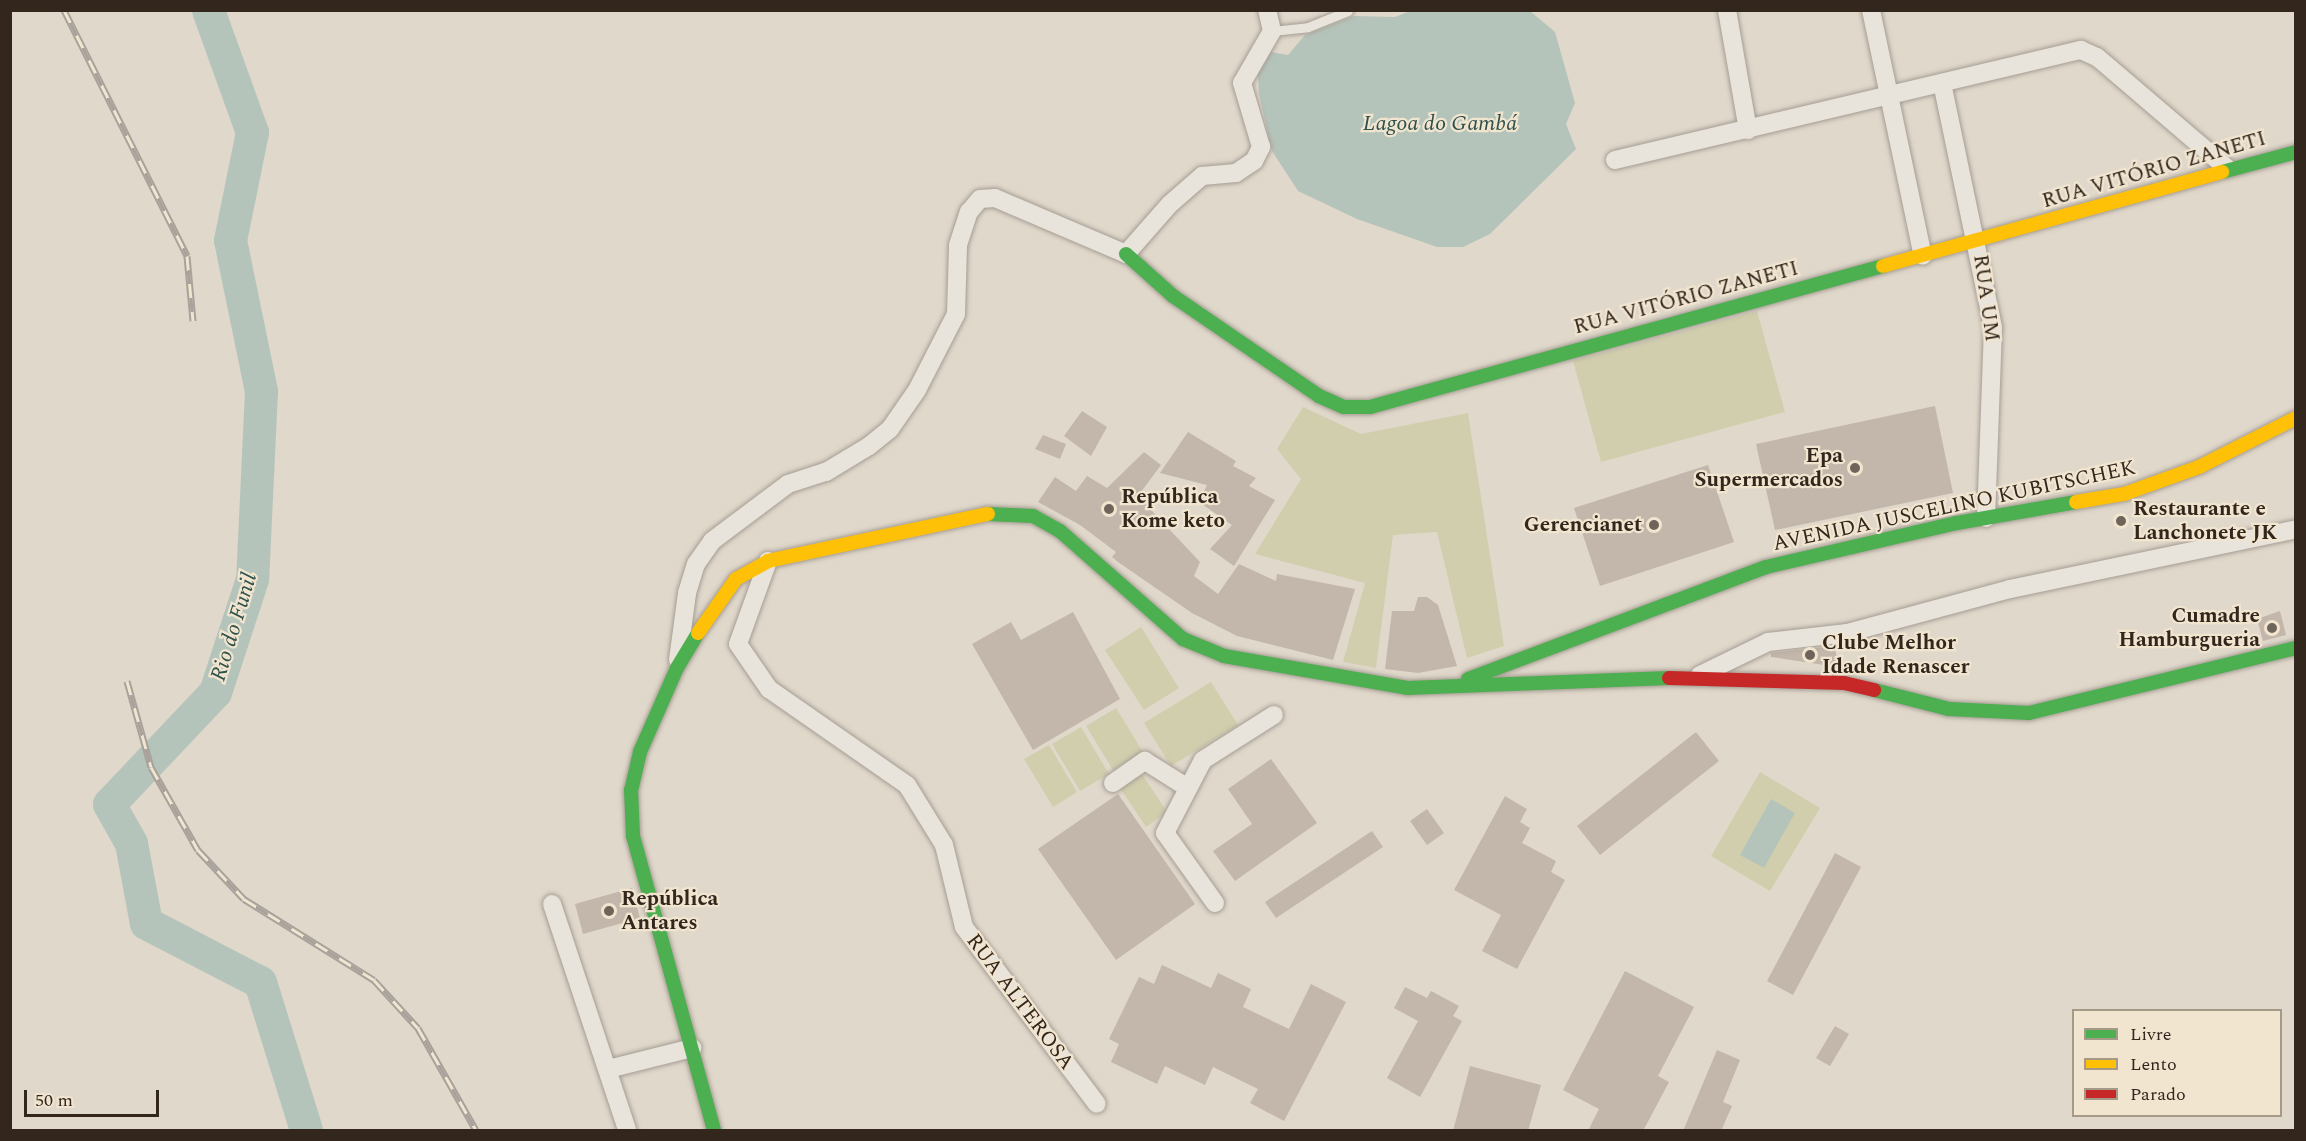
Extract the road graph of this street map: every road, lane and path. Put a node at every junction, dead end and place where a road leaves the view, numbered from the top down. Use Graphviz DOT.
graph roads {
  1 [pos="1267,10"];
  2 [pos="1727,10"];
  3 [pos="1870,10"];
  4 [pos="1348,11"];
  5 [pos="1272,31"];
  6 [pos="1942,83"];
  7 [pos="1886,93"];
  8 [pos="1748,130"];
  9 [pos="2295,156"];
  10 [pos="1615,160"];
  11 [pos="2227,168"];
  12 [pos="1979,243"];
  13 [pos="1126,254"];
  14 [pos="1923,256"];
  15 [pos="2295,418"];
  16 [pos="1986,518"];
  17 [pos="2295,529"];
  18 [pos="768,561"];
  19 [pos="2295,648"];
  20 [pos="677,668"];
  21 [pos="1696,677"];
  22 [pos="1448,687"];
  23 [pos="1274,715"];
  24 [pos="1113,783"];
  25 [pos="1188,788"];
  26 [pos="1215,903"];
  27 [pos="552,904"];
  28 [pos="692,1048"];
  29 [pos="608,1069"];
  30 [pos="1096,1104"];
  31 [pos="627,1131"];
  32 [pos="714,1131"];
  1 -- 5 [label="street"];
  2 -- 8 [label="street"];
  3 -- 7 [label="street"];
  4 -- 5 [label="lane"];
  5 -- 13 [label="street"];
  6 -- 7 [label="street"];
  6 -- 11 [label="street"];
  6 -- 12 [label="street, RUA UM"];
  7 -- 8 [label="street"];
  7 -- 14 [label="street"];
  8 -- 10 [label="street"];
  9 -- 11 [label="street, RUA VITÓRIO ZANETI"];
  11 -- 12 [label="street, RUA VITÓRIO ZANETI"];
  12 -- 14 [label="street, RUA VITÓRIO ZANETI"];
  12 -- 16 [label="street, RUA UM"];
  13 -- 14 [label="street, RUA VITÓRIO ZANETI"];
  13 -- 20 [label="street"];
  15 -- 16 [label="street, AVENIDA JUSCELINO KUBITSCHEK"];
  16 -- 22 [label="street, AVENIDA JUSCELINO KUBITSCHEK"];
  17 -- 21 [label="street"];
  18 -- 20 [label="street"];
  18 -- 22 [label="street"];
  18 -- 30 [label="street, RUA ALTEROSA"];
  19 -- 21 [label="street"];
  20 -- 28 [label="street"];
  21 -- 22 [label="street"];
  23 -- 25 [label="street"];
  24 -- 25 [label="street"];
  25 -- 26 [label="street"];
  27 -- 29 [label="street"];
  28 -- 29 [label="street"];
  28 -- 32 [label="street"];
  29 -- 31 [label="street"];
}
